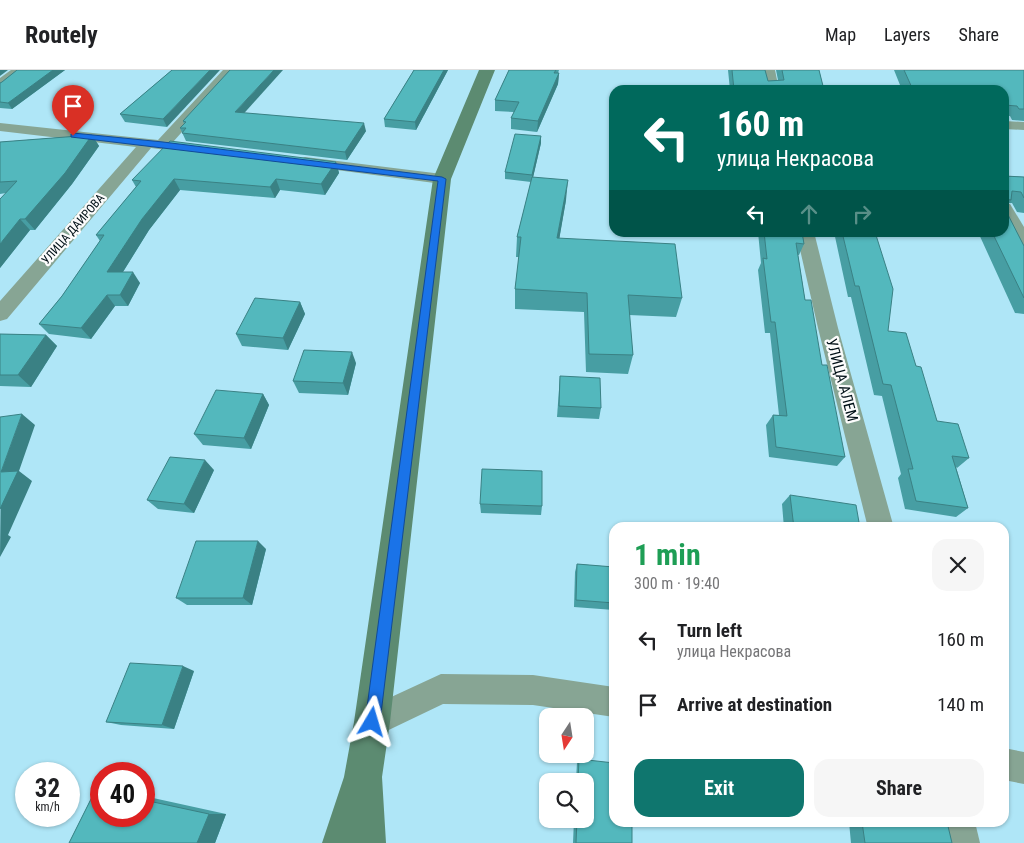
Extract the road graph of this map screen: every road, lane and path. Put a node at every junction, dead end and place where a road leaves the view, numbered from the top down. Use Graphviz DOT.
graph roads {
  1 [pos="19,70"];
  2 [pos="230,70"];
  3 [pos="487,70"];
  4 [pos="768,70"];
  5 [pos="0,84"];
  6 [pos="771,85"];
  7 [pos="1009,125"];
  8 [pos="1024,126"];
  9 [pos="0,127"];
  10 [pos="155,144"];
  11 [pos="211,150"];
  12 [pos="288,160"];
  13 [pos="442,179"];
  14 [pos="1009,216"];
  15 [pos="806,237"];
  16 [pos="1024,242"];
  17 [pos="0,314"];
  18 [pos="879,522"];
  19 [pos="609,701"];
  20 [pos="372,722"];
  21 [pos="1009,765"];
  22 [pos="1024,768"];
  23 [pos="363,777"];
  24 [pos="959,827"];
  25 [pos="342,843"];
  26 [pos="366,843"];
  27 [pos="962,843"];
  1 -- 5 [label="street"];
  2 -- 10 [label="street, УЛИЦА ДАИРОВА"];
  3 -- 13 [label="street"];
  4 -- 6 [label="street"];
  7 -- 8 [label="street"];
  9 -- 10 [label="street"];
  10 -- 11 [label="street"];
  10 -- 17 [label="street, УЛИЦА ДАИРОВА"];
  12 -- 13 [label="street"];
  13 -- 20 [label="street"];
  14 -- 16 [label="street"];
  15 -- 18 [label="street, УЛИЦА АЛЕМ"];
  19 -- 20 [label="street"];
  20 -- 23 [label="street"];
  21 -- 22 [label="street"];
  23 -- 25 [label="street"];
  23 -- 26 [label="street"];
  24 -- 27 [label="street"];
}
